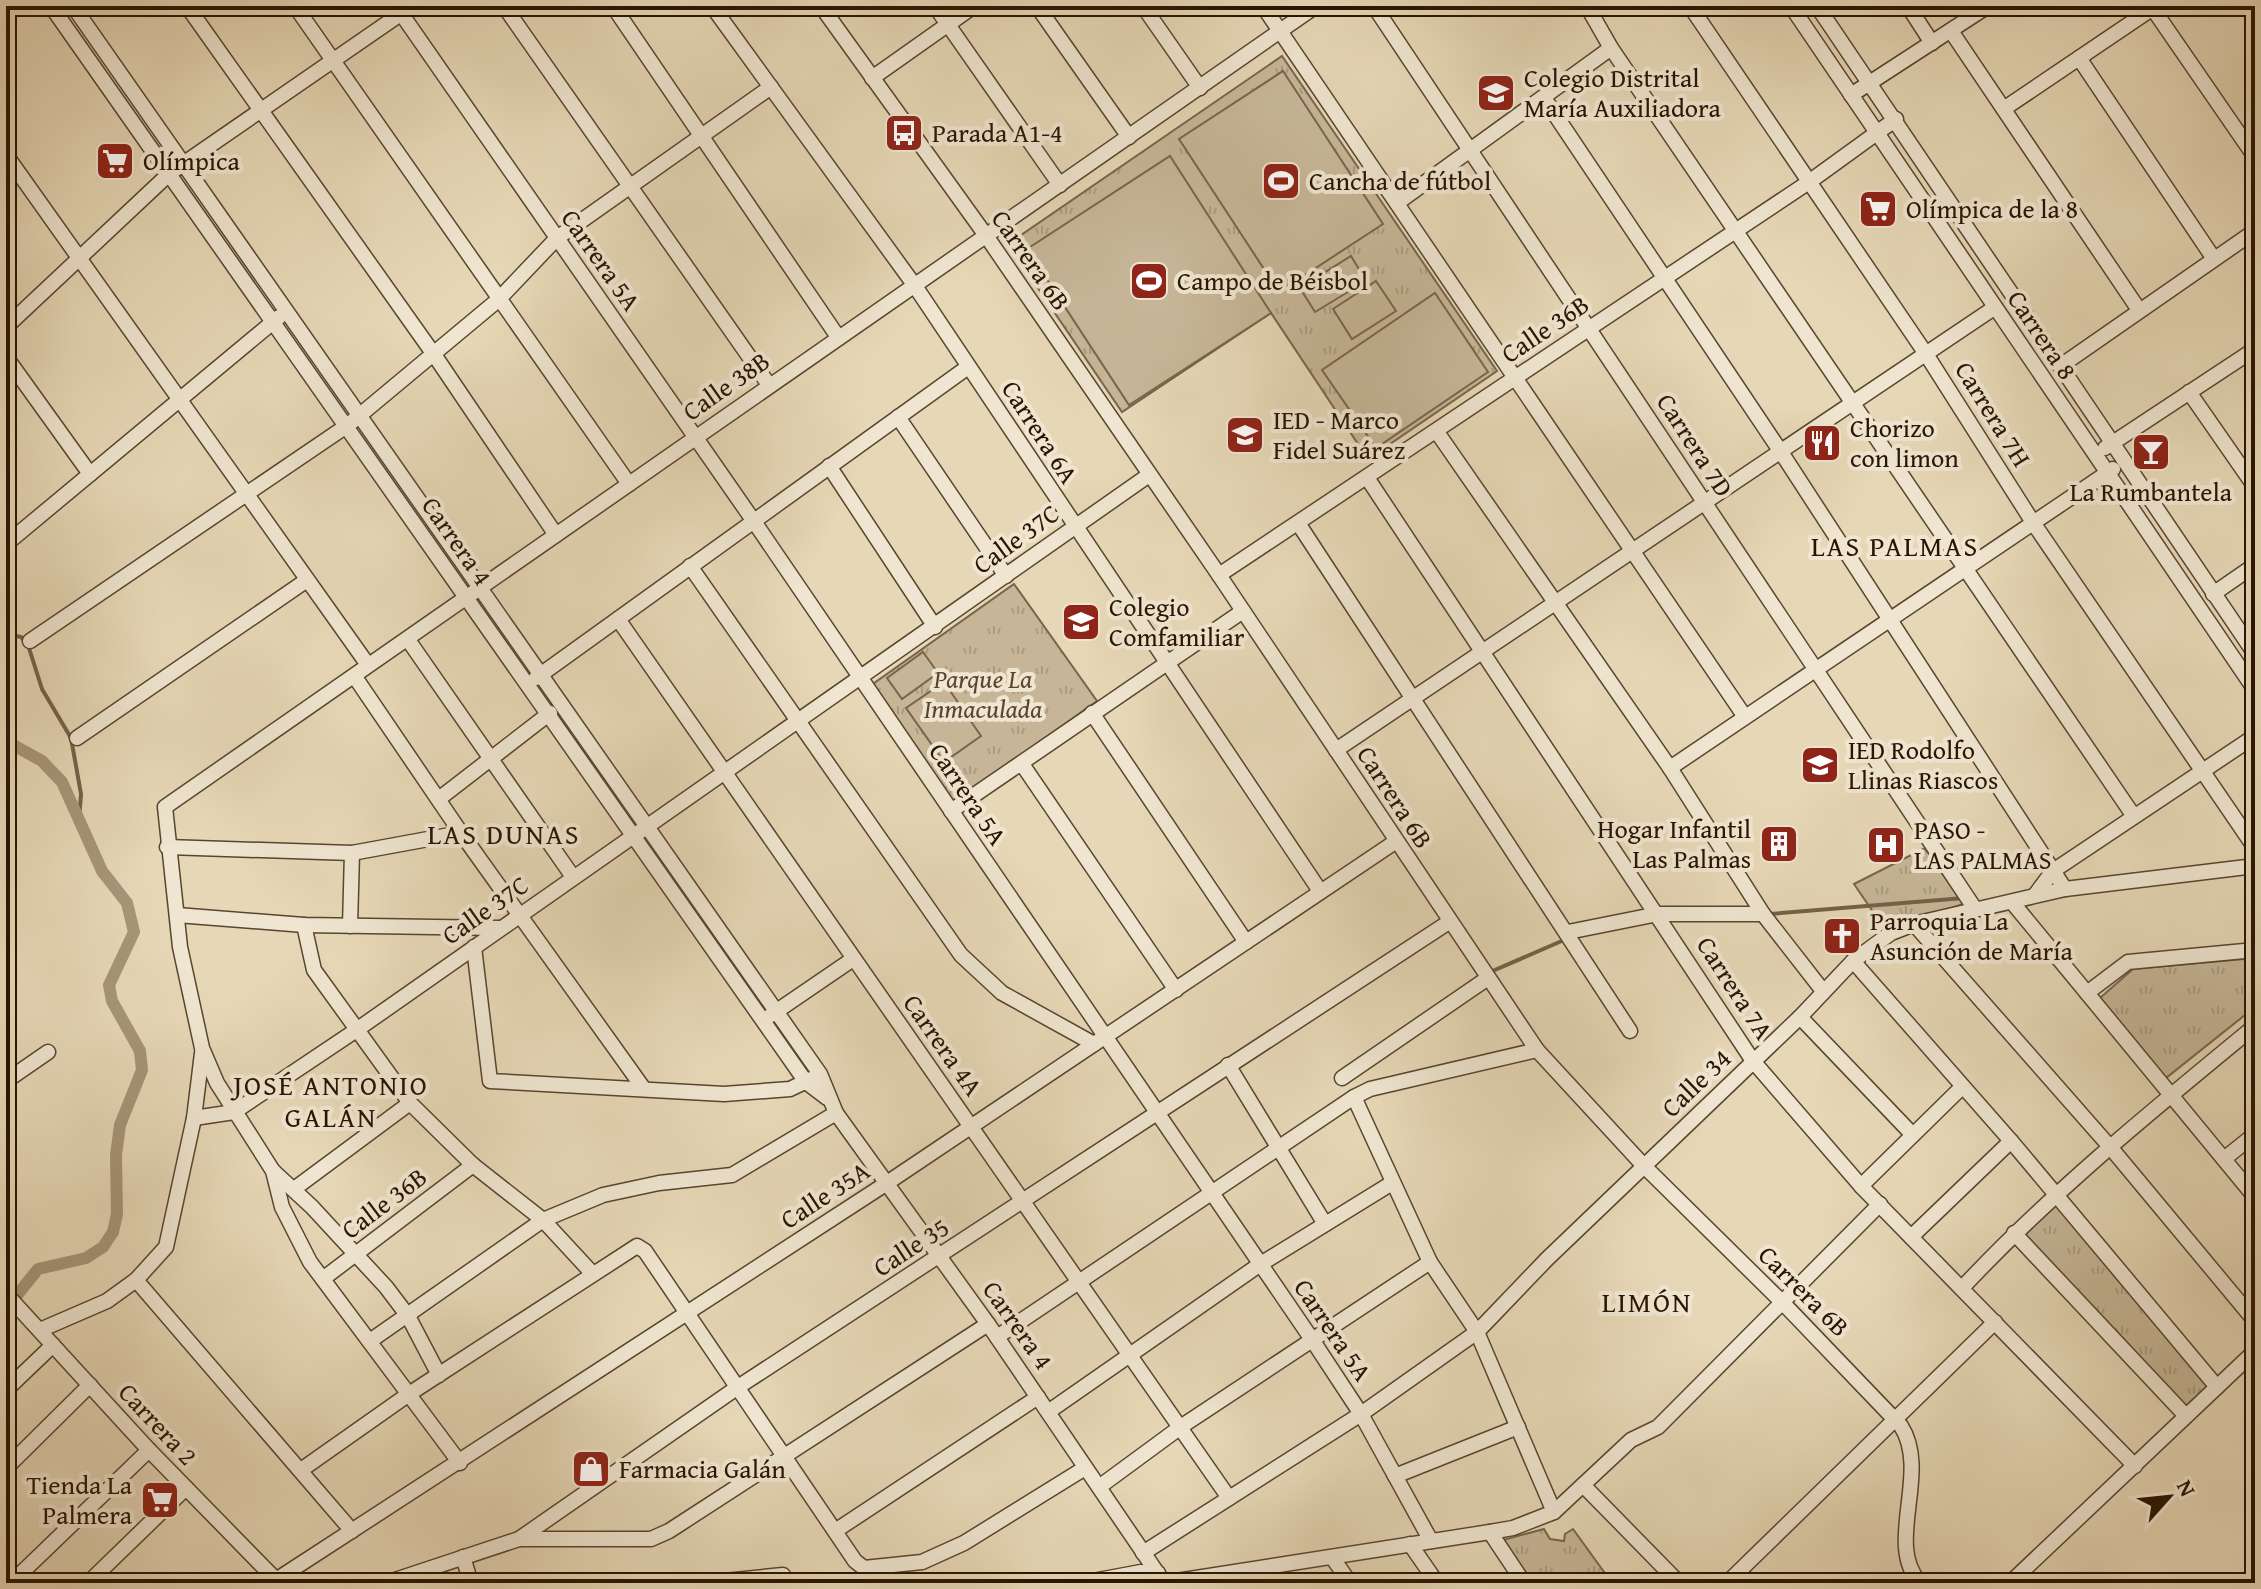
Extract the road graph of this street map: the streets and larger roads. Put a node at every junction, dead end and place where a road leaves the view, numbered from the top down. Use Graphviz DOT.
graph roads {
  1 [pos="51,6"];
  2 [pos="73,6"];
  3 [pos="187,6"];
  4 [pos="295,6"];
  5 [pos="504,6"];
  6 [pos="613,6"];
  7 [pos="712,6"];
  8 [pos="821,6"];
  9 [pos="935,6"];
  10 [pos="974,6"];
  11 [pos="1037,6"];
  12 [pos="1143,6"];
  13 [pos="1263,6"];
  14 [pos="1316,6"];
  15 [pos="1374,6"];
  16 [pos="1587,6"];
  17 [pos="1690,6"];
  18 [pos="1791,6"];
  19 [pos="1817,6"];
  20 [pos="1908,6"];
  21 [pos="1988,6"];
  22 [pos="2153,7"];
  23 [pos="403,9"];
  24 [pos="948,25"];
  25 [pos="1951,31"];
  26 [pos="1280,32"];
  27 [pos="1932,43"];
  28 [pos="1611,48"];
  29 [pos="2079,58"];
  30 [pos="332,59"];
  31 [pos="872,78"];
  32 [pos="1871,82"];
  33 [pos="771,87"];
  34 [pos="1200,88"];
  35 [pos="1851,95"];
  36 [pos="1544,98"];
  37 [pos="2005,108"];
  38 [pos="259,110"];
  39 [pos="1896,119"];
  40 [pos="1878,133"];
  41 [pos="701,136"];
  42 [pos="1129,137"];
  43 [pos="1473,149"];
  44 [pos="6,155"];
  45 [pos="2255,157"];
  46 [pos="176,169"];
  47 [pos="1809,182"];
  48 [pos="629,185"];
  49 [pos="1060,185"];
  50 [pos="1397,203"];
  51 [pos="1736,230"];
  52 [pos="2255,231"];
  53 [pos="987,237"];
  54 [pos="557,238"];
  55 [pos="2214,259"];
  56 [pos="80,261"];
  57 [pos="1663,278"];
  58 [pos="915,286"];
  59 [pos="498,300"];
  60 [pos="1994,308"];
  61 [pos="2139,310"];
  62 [pos="286,311"];
  63 [pos="274,322"];
  64 [pos="6,327"];
  65 [pos="1590,327"];
  66 [pos="838,337"];
  67 [pos="2255,349"];
  68 [pos="1926,354"];
  69 [pos="435,356"];
  70 [pos="6,357"];
  71 [pos="2062,365"];
  72 [pos="968,367"];
  73 [pos="1513,380"];
  74 [pos="769,385"];
  75 [pos="2189,392"];
  76 [pos="1853,400"];
  77 [pos="180,402"];
  78 [pos="898,417"];
  79 [pos="354,420"];
  80 [pos="1437,432"];
  81 [pos="695,438"];
  82 [pos="2111,444"];
  83 [pos="1779,449"];
  84 [pos="2095,455"];
  85 [pos="2123,462"];
  86 [pos="2249,465"];
  87 [pos="829,466"];
  88 [pos="90,474"];
  89 [pos="2107,474"];
  90 [pos="1149,475"];
  91 [pos="1368,479"];
  92 [pos="629,484"];
  93 [pos="2255,487"];
  94 [pos="246,494"];
  95 [pos="1702,501"];
  96 [pos="755,523"];
  97 [pos="1298,523"];
  98 [pos="2034,524"];
  99 [pos="1074,527"];
  100 [pos="556,535"];
  101 [pos="6,544"];
  102 [pos="1633,550"];
  103 [pos="2255,565"];
  104 [pos="690,566"];
  105 [pos="1965,570"];
  106 [pos="1219,575"];
  107 [pos="1006,576"];
  108 [pos="307,580"];
  109 [pos="473,593"];
  110 [pos="2213,594"];
  111 [pos="1556,601"];
  112 [pos="1243,611"];
  113 [pos="618,619"];
  114 [pos="1891,620"];
  115 [pos="935,627"];
  116 [pos="30,641"];
  117 [pos="411,644"];
  118 [pos="1482,649"];
  119 [pos="2255,654"];
  120 [pos="1164,662"];
  121 [pos="368,665"];
  122 [pos="1814,672"];
  123 [pos="535,679"];
  124 [pos="357,680"];
  125 [pos="860,680"];
  126 [pos="2255,690"];
  127 [pos="1412,697"];
  128 [pos="550,713"];
  129 [pos="1092,713"];
  130 [pos="1745,717"];
  131 [pos="799,721"];
  132 [pos="2255,736"];
  133 [pos="77,738"];
  134 [pos="1336,750"];
  135 [pos="490,757"];
  136 [pos="1022,764"];
  137 [pos="1670,768"];
  138 [pos="2203,770"];
  139 [pos="723,772"];
  140 [pos="440,798"];
  141 [pos="951,811"];
  142 [pos="2133,815"];
  143 [pos="647,827"];
  144 [pos="461,833"];
  145 [pos="633,836"];
  146 [pos="1395,842"];
  147 [pos="167,847"];
  148 [pos="2255,848"];
  149 [pos="352,853"];
  150 [pos="2255,866"];
  151 [pos="2053,871"];
  152 [pos="573,877"];
  153 [pos="2065,889"];
  154 [pos="1320,891"];
  155 [pos="2035,895"];
  156 [pos="2012,902"];
  157 [pos="1975,909"];
  158 [pos="521,914"];
  159 [pos="1658,914"];
  160 [pos="1763,914"];
  161 [pos="177,915"];
  162 [pos="1449,922"];
  163 [pos="1914,924"];
  164 [pos="304,925"];
  165 [pos="350,926"];
  166 [pos="500,928"];
  167 [pos="1568,932"];
  168 [pos="1246,942"];
  169 [pos="474,947"];
  170 [pos="2255,950"];
  171 [pos="853,959"];
  172 [pos="1853,961"];
  173 [pos="1488,978"];
  174 [pos="1176,990"];
  175 [pos="1823,991"];
  176 [pos="2087,993"];
  177 [pos="776,1011"];
  178 [pos="1800,1017"];
  179 [pos="763,1020"];
  180 [pos="2255,1026"];
  181 [pos="355,1031"];
  182 [pos="1630,1031"];
  183 [pos="1099,1041"];
  184 [pos="202,1048"];
  185 [pos="1537,1050"];
  186 [pos="48,1052"];
  187 [pos="1753,1061"];
  188 [pos="1228,1065"];
  189 [pos="820,1074"];
  190 [pos="1342,1078"];
  191 [pos="6,1081"];
  192 [pos="806,1082"];
  193 [pos="1962,1087"];
  194 [pos="644,1089"];
  195 [pos="2173,1093"];
  196 [pos="1354,1097"];
  197 [pos="828,1099"];
  198 [pos="410,1103"];
  199 [pos="1155,1111"];
  200 [pos="234,1112"];
  201 [pos="836,1113"];
  202 [pos="194,1118"];
  203 [pos="970,1125"];
  204 [pos="1911,1133"];
  205 [pos="2255,1134"];
  206 [pos="2011,1141"];
  207 [pos="1280,1148"];
  208 [pos="2111,1148"];
  209 [pos="2224,1159"];
  210 [pos="473,1165"];
  211 [pos="1644,1166"];
  212 [pos="273,1171"];
  213 [pos="887,1183"];
  214 [pos="1392,1183"];
  215 [pos="1861,1186"];
  216 [pos="294,1189"];
  217 [pos="1212,1193"];
  218 [pos="2056,1194"];
  219 [pos="2255,1197"];
  220 [pos="1023,1202"];
  221 [pos="1880,1204"];
  222 [pos="543,1220"];
  223 [pos="1325,1224"];
  224 [pos="2014,1233"];
  225 [pos="1911,1237"];
  226 [pos="355,1256"];
  227 [pos="941,1257"];
  228 [pos="1430,1262"];
  229 [pos="1259,1265"];
  230 [pos="592,1273"];
  231 [pos="324,1278"];
  232 [pos="136,1280"];
  233 [pos="1079,1281"];
  234 [pos="1963,1287"];
  235 [pos="10,1299"];
  236 [pos="1783,1303"];
  237 [pos="686,1314"];
  238 [pos="408,1316"];
  239 [pos="2255,1321"];
  240 [pos="1995,1322"];
  241 [pos="40,1330"];
  242 [pos="993,1331"];
  243 [pos="1477,1332"];
  244 [pos="370,1341"];
  245 [pos="1313,1341"];
  246 [pos="53,1345"];
  247 [pos="2255,1351"];
  248 [pos="1130,1355"];
  249 [pos="439,1375"];
  250 [pos="90,1385"];
  251 [pos="738,1387"];
  252 [pos="2217,1387"];
  253 [pos="6,1390"];
  254 [pos="409,1394"];
  255 [pos="1038,1397"];
  256 [pos="1048,1412"];
  257 [pos="1361,1414"];
  258 [pos="2186,1416"];
  259 [pos="1894,1418"];
  260 [pos="1182,1426"];
  261 [pos="1518,1427"];
  262 [pos="149,1450"];
  263 [pos="787,1457"];
  264 [pos="460,1463"];
  265 [pos="2135,1466"];
  266 [pos="6,1468"];
  267 [pos="1085,1468"];
  268 [pos="301,1470"];
  269 [pos="1395,1476"];
  270 [pos="1583,1485"];
  271 [pos="1099,1487"];
  272 [pos="186,1488"];
  273 [pos="1229,1498"];
  274 [pos="1554,1512"];
  275 [pos="352,1531"];
  276 [pos="835,1531"];
  277 [pos="1490,1532"];
  278 [pos="519,1539"];
  279 [pos="1431,1541"];
  280 [pos="1410,1544"];
  281 [pos="1143,1553"];
  282 [pos="463,1557"];
  283 [pos="1332,1557"];
  284 [pos="783,1575"];
  285 [pos="1258,1577"];
  286 [pos="1162,1580"];
  287 [pos="278,1581"];
  288 [pos="1089,1582"];
  289 [pos="11,1583"];
  290 [pos="88,1583"];
  291 [pos="386,1583"];
  292 [pos="471,1583"];
  293 [pos="705,1583"];
  294 [pos="1350,1583"];
  295 [pos="1437,1583"];
  296 [pos="1524,1583"];
  297 [pos="1679,1583"];
  298 [pos="1727,1583"];
  299 [pos="1920,1583"];
  300 [pos="2010,1583"];
  1 -- 46 [label="street, Carrera 4"];
  2 -- 46 [label="street, Carrera 4"];
  3 -- 38 [label="street"];
  4 -- 30 [label="street"];
  5 -- 48 [label="street"];
  6 -- 41 [label="street"];
  7 -- 33 [label="street, Carrera 6A"];
  8 -- 31 [label="street, Carrera 6B"];
  9 -- 24 [label="street"];
  10 -- 24 [label="street"];
  11 -- 42 [label="street"];
  12 -- 34 [label="street"];
  13 -- 26 [label="street"];
  14 -- 26 [label="street, Calle 38B"];
  15 -- 43 [label="street, Carrera 7D"];
  16 -- 28 [label="street"];
  17 -- 47 [label="street, Carrera 7H"];
  18 -- 35 [label="street, Carrera 8"];
  19 -- 32 [label="street, Carrera 8"];
  20 -- 27 [label="street"];
  21 -- 25 [label="street"];
  22 -- 29 [label="street"];
  22 -- 45 [label="street"];
  23 -- 30 [label="street"];
  23 -- 54 [label="street, Carrera 5A"];
  24 -- 31 [label="street"];
  24 -- 49 [label="street"];
  25 -- 27 [label="street"];
  25 -- 37 [label="street"];
  26 -- 34 [label="street, Calle 38B"];
  26 -- 50 [label="street"];
  27 -- 32 [label="street"];
  28 -- 36 [label="street"];
  28 -- 51 [label="street"];
  29 -- 37 [label="street"];
  29 -- 55 [label="street"];
  30 -- 38 [label="street"];
  30 -- 59 [label="street"];
  31 -- 53 [label="street, Carrera 6B"];
  32 -- 35 [label="street"];
  32 -- 39 [label="street, Carrera 8"];
  33 -- 41 [label="street"];
  33 -- 58 [label="street, Carrera 6A"];
  34 -- 42 [label="street, Calle 38B"];
  35 -- 40 [label="street, Carrera 8"];
  36 -- 43 [label="street"];
  36 -- 57 [label="street"];
  37 -- 61 [label="street"];
  38 -- 46 [label="street"];
  38 -- 69 [label="street"];
  39 -- 40 [label="street, Calle 36B"];
  39 -- 71 [label="street, Carrera 8"];
  40 -- 47 [label="street, Calle 36B"];
  40 -- 60 [label="street, Carrera 8"];
  41 -- 48 [label="street"];
  41 -- 66 [label="street"];
  42 -- 49 [label="street, Calle 38B"];
  43 -- 50 [label="street"];
  43 -- 65 [label="street, Carrera 7D"];
  44 -- 56 [label="street"];
  46 -- 56 [label="street"];
  46 -- 62 [label="street, Carrera 4"];
  46 -- 63 [label="street, Carrera 4"];
  47 -- 51 [label="street, Calle 36B"];
  47 -- 68 [label="street, Carrera 7H"];
  48 -- 54 [label="street"];
  48 -- 74 [label="street"];
  49 -- 53 [label="street, Calle 38B"];
  50 -- 73 [label="street"];
  51 -- 57 [label="street, Calle 36B"];
  51 -- 76 [label="street"];
  52 -- 55 [label="street"];
  53 -- 58 [label="street, Calle 38B"];
  53 -- 90 [label="street, Carrera 6B"];
  54 -- 59 [label="street"];
  54 -- 81 [label="street, Carrera 5A"];
  55 -- 61 [label="street"];
  56 -- 64 [label="street"];
  56 -- 77 [label="street"];
  57 -- 65 [label="street, Calle 36B"];
  57 -- 83 [label="street"];
  58 -- 66 [label="street, Calle 38B"];
  58 -- 72 [label="street, Carrera 6A"];
  59 -- 69 [label="street"];
  59 -- 92 [label="street"];
  60 -- 68 [label="street"];
  60 -- 84 [label="street, Carrera 8"];
  61 -- 71 [label="street"];
  62 -- 63 [label="street"];
  62 -- 79 [label="street, Carrera 4"];
  63 -- 77 [label="street"];
  63 -- 79 [label="street, Carrera 4"];
  65 -- 73 [label="street, Calle 36B"];
  65 -- 95 [label="street, Carrera 7D"];
  66 -- 74 [label="street, Calle 38B"];
  67 -- 75 [label="street"];
  68 -- 76 [label="street"];
  68 -- 98 [label="street, Carrera 7H"];
  69 -- 79 [label="street"];
  69 -- 100 [label="street"];
  70 -- 88 [label="street"];
  71 -- 82 [label="street, Carrera 8"];
  72 -- 78 [label="street"];
  72 -- 99 [label="street, Carrera 6A"];
  73 -- 80 [label="street, Calle 36B"];
  73 -- 102 [label="street"];
  74 -- 81 [label="street, Calle 38B"];
  75 -- 82 [label="street"];
  75 -- 86 [label="street"];
  76 -- 83 [label="street"];
  76 -- 105 [label="street"];
  77 -- 88 [label="street"];
  77 -- 94 [label="street"];
  78 -- 87 [label="street"];
  78 -- 107 [label="street"];
  79 -- 94 [label="street"];
  79 -- 109 [label="street, Carrera 4"];
  80 -- 91 [label="street, Calle 36B"];
  80 -- 111 [label="street"];
  81 -- 92 [label="street, Calle 38B"];
  81 -- 96 [label="street, Carrera 5A"];
  82 -- 84 [label="street"];
  82 -- 85 [label="street, Carrera 8"];
  83 -- 95 [label="street"];
  83 -- 114 [label="street"];
  84 -- 89 [label="street, Carrera 8"];
  85 -- 89 [label="street"];
  85 -- 110 [label="street, Carrera 8"];
  86 -- 93 [label="street"];
  87 -- 96 [label="street"];
  87 -- 115 [label="street"];
  88 -- 101 [label="street"];
  89 -- 98 [label="street"];
  89 -- 126 [label="street, Carrera 8"];
  90 -- 99 [label="street, Calle 37C"];
  90 -- 106 [label="street, Carrera 6B"];
  91 -- 97 [label="street, Calle 36B"];
  91 -- 118 [label="street, Carrera 7A"];
  92 -- 100 [label="street, Calle 38B"];
  94 -- 108 [label="street"];
  94 -- 116 [label="street"];
  95 -- 102 [label="street"];
  95 -- 122 [label="street, Carrera 7D"];
  96 -- 104 [label="street"];
  96 -- 125 [label="street, Carrera 5A"];
  97 -- 106 [label="street, Calle 36B"];
  97 -- 127 [label="street"];
  98 -- 105 [label="street"];
  98 -- 138 [label="street, Carrera 7H"];
  99 -- 107 [label="street, Calle 37C"];
  99 -- 120 [label="street, Carrera 6A"];
  100 -- 109 [label="street, Calle 38B"];
  102 -- 111 [label="street"];
  102 -- 130 [label="street"];
  103 -- 110 [label="street"];
  104 -- 113 [label="street"];
  104 -- 131 [label="street"];
  105 -- 114 [label="street"];
  105 -- 142 [label="street"];
  106 -- 112 [label="street, Carrera 6B"];
  107 -- 115 [label="street, Calle 37C"];
  108 -- 121 [label="street"];
  108 -- 133 [label="street"];
  109 -- 121 [label="street, Calle 38B"];
  109 -- 123 [label="street, Carrera 4"];
  110 -- 119 [label="street, Carrera 8"];
  111 -- 118 [label="street"];
  111 -- 137 [label="street"];
  112 -- 120 [label="street"];
  112 -- 134 [label="street, Carrera 6B"];
  113 -- 123 [label="street"];
  113 -- 139 [label="street, Carrera 4A"];
  114 -- 122 [label="street"];
  114 -- 151 [label="street"];
  115 -- 125 [label="street, Calle 37C"];
  117 -- 135 [label="street"];
  118 -- 127 [label="street"];
  118 -- 159 [label="street, Carrera 7A"];
  120 -- 129 [label="street"];
  120 -- 154 [label="street, Carrera 6A"];
  121 -- 147 [label="street, Calle 38B"];
  122 -- 130 [label="street"];
  122 -- 157 [label="street, Carrera 7D"];
  123 -- 128 [label="street, Carrera 4"];
  123 -- 143 [label="street, Carrera 4"];
  124 -- 140 [label="street"];
  125 -- 131 [label="street, Calle 37C"];
  125 -- 141 [label="street, Carrera 5A"];
  127 -- 134 [label="street"];
  127 -- 167 [label="street"];
  128 -- 135 [label="street"];
  128 -- 145 [label="street, Carrera 4"];
  129 -- 136 [label="street"];
  129 -- 168 [label="street"];
  130 -- 137 [label="street"];
  131 -- 139 [label="street, Calle 37C"];
  131 -- 183 [label="street"];
  132 -- 138 [label="street"];
  134 -- 146 [label="street, Carrera 6B"];
  135 -- 140 [label="street"];
  135 -- 152 [label="street"];
  136 -- 141 [label="street"];
  136 -- 174 [label="street"];
  137 -- 160 [label="street"];
  138 -- 142 [label="street"];
  138 -- 148 [label="street, Carrera 7H"];
  139 -- 143 [label="street, Calle 37C"];
  139 -- 171 [label="street, Carrera 4A"];
  140 -- 144 [label="street"];
  141 -- 183 [label="street, Carrera 5A"];
  142 -- 151 [label="street"];
  143 -- 145 [label="street, Calle 37C"];
  143 -- 177 [label="street, Carrera 4"];
  144 -- 149 [label="street"];
  144 -- 158 [label="street"];
  145 -- 152 [label="street, Calle 37C"];
  145 -- 179 [label="street, Carrera 4"];
  146 -- 154 [label="street, Calle 35A"];
  146 -- 162 [label="street, Carrera 6B"];
  147 -- 149 [label="street"];
  147 -- 161 [label="street"];
  149 -- 165 [label="street"];
  150 -- 153 [label="street, Calle 34"];
  151 -- 153 [label="street"];
  151 -- 155 [label="street"];
  152 -- 158 [label="street, Calle 37C"];
  153 -- 155 [label="street, Calle 34"];
  154 -- 168 [label="street, Calle 35A"];
  155 -- 156 [label="street, Calle 34"];
  156 -- 157 [label="street, Calle 34"];
  156 -- 176 [label="street"];
  157 -- 163 [label="street, Calle 34"];
  158 -- 166 [label="street, Calle 37C"];
  158 -- 194 [label="street"];
  159 -- 160 [label="street"];
  159 -- 167 [label="street"];
  159 -- 187 [label="street, Carrera 7A"];
  160 -- 175 [label="street"];
  161 -- 164 [label="street"];
  161 -- 184 [label="street"];
  162 -- 173 [label="street, Carrera 6B"];
  162 -- 188 [label="street, Calle 35"];
  163 -- 172 [label="street, Calle 34"];
  163 -- 208 [label="street"];
  164 -- 165 [label="street"];
  164 -- 181 [label="street"];
  165 -- 166 [label="street"];
  166 -- 169 [label="street, Calle 37C"];
  167 -- 182 [label="street"];
  168 -- 174 [label="street, Calle 35A"];
  169 -- 181 [label="street, Calle 37C"];
  169 -- 194 [label="street"];
  170 -- 176 [label="street"];
  171 -- 177 [label="street"];
  171 -- 203 [label="street, Carrera 4A"];
  172 -- 175 [label="street, Calle 34"];
  172 -- 193 [label="street"];
  173 -- 185 [label="street, Carrera 6B"];
  173 -- 190 [label="street"];
  174 -- 183 [label="street, Calle 35A"];
  175 -- 178 [label="street, Calle 34"];
  176 -- 195 [label="street"];
  177 -- 179 [label="street"];
  177 -- 189 [label="street, Carrera 4"];
  178 -- 187 [label="street, Calle 34"];
  178 -- 204 [label="street"];
  179 -- 192 [label="street, Carrera 4"];
  180 -- 195 [label="street"];
  181 -- 198 [label="street"];
  181 -- 200 [label="street, Calle 37C"];
  183 -- 199 [label="street, Carrera 5A"];
  183 -- 203 [label="street, Calle 35A"];
  184 -- 200 [label="street"];
  184 -- 202 [label="street"];
  185 -- 196 [label="street"];
  185 -- 211 [label="street, Carrera 6B"];
  186 -- 191 [label="street"];
  187 -- 211 [label="street, Calle 34"];
  187 -- 215 [label="street, Carrera 7A"];
  188 -- 199 [label="street, Calle 35"];
  188 -- 207 [label="street"];
  189 -- 192 [label="street"];
  189 -- 197 [label="street, Carrera 4"];
  192 -- 194 [label="street"];
  192 -- 197 [label="street, Carrera 4"];
  193 -- 204 [label="street"];
  193 -- 206 [label="street"];
  195 -- 208 [label="street"];
  195 -- 209 [label="street"];
  196 -- 207 [label="street"];
  196 -- 214 [label="street"];
  197 -- 201 [label="street, Carrera 4"];
  198 -- 210 [label="street"];
  198 -- 216 [label="street"];
  199 -- 217 [label="street, Carrera 5A"];
  199 -- 220 [label="street, Calle 35"];
  200 -- 202 [label="street, Calle 37C"];
  200 -- 212 [label="street"];
  201 -- 213 [label="street, Carrera 4"];
  201 -- 222 [label="street"];
  202 -- 232 [label="street"];
  203 -- 213 [label="street, Calle 35A"];
  203 -- 220 [label="street, Carrera 4A"];
  204 -- 215 [label="street"];
  205 -- 209 [label="street"];
  206 -- 218 [label="street"];
  206 -- 225 [label="street"];
  207 -- 217 [label="street"];
  207 -- 223 [label="street"];
  208 -- 218 [label="street"];
  208 -- 239 [label="street"];
  209 -- 219 [label="street"];
  210 -- 222 [label="street"];
  210 -- 226 [label="street, Calle 36B"];
  211 -- 236 [label="street, Carrera 6B"];
  211 -- 243 [label="street, Calle 34"];
  212 -- 216 [label="street"];
  212 -- 231 [label="street"];
  213 -- 227 [label="street, Carrera 4"];
  213 -- 237 [label="street, Calle 35A"];
  214 -- 223 [label="street"];
  214 -- 228 [label="street"];
  215 -- 221 [label="street, Carrera 7A"];
  216 -- 226 [label="street"];
  217 -- 229 [label="street, Carrera 5A"];
  217 -- 233 [label="street"];
  218 -- 224 [label="street"];
  218 -- 252 [label="street"];
  220 -- 227 [label="street, Calle 35"];
  220 -- 233 [label="street, Carrera 4A"];
  221 -- 225 [label="street, Carrera 7A"];
  221 -- 236 [label="street"];
  222 -- 230 [label="street"];
  222 -- 238 [label="street"];
  223 -- 229 [label="street"];
  224 -- 234 [label="street"];
  224 -- 258 [label="street"];
  225 -- 234 [label="street, Carrera 7A"];
  226 -- 231 [label="street, Calle 36B"];
  226 -- 238 [label="street"];
  227 -- 242 [label="street, Carrera 4"];
  227 -- 251 [label="street, Calle 35"];
  228 -- 243 [label="street"];
  228 -- 245 [label="street"];
  229 -- 245 [label="street, Carrera 5A"];
  229 -- 248 [label="street"];
  230 -- 237 [label="street"];
  230 -- 249 [label="street"];
  231 -- 244 [label="street"];
  232 -- 241 [label="street"];
  232 -- 268 [label="street"];
  233 -- 242 [label="street"];
  233 -- 248 [label="street, Carrera 4A"];
  234 -- 240 [label="street, Carrera 7A"];
  235 -- 241 [label="street, Carrera 2"];
  236 -- 259 [label="street, Carrera 6B"];
  236 -- 270 [label="street"];
  237 -- 251 [label="street"];
  237 -- 264 [label="street, Calle 35A"];
  238 -- 244 [label="street"];
  238 -- 249 [label="street"];
  240 -- 259 [label="street"];
  240 -- 265 [label="street, Carrera 7A"];
  241 -- 246 [label="street, Carrera 2"];
  242 -- 255 [label="street, Carrera 4"];
  242 -- 263 [label="street"];
  243 -- 257 [label="street, Calle 34"];
  243 -- 261 [label="street"];
  244 -- 254 [label="street"];
  245 -- 257 [label="street, Carrera 5A"];
  245 -- 260 [label="street"];
  246 -- 250 [label="street, Carrera 2"];
  246 -- 253 [label="street"];
  247 -- 252 [label="street"];
  248 -- 256 [label="street"];
  248 -- 260 [label="street, Carrera 4A"];
  249 -- 254 [label="street"];
  250 -- 262 [label="street, Carrera 2"];
  250 -- 266 [label="street"];
  251 -- 263 [label="street"];
  251 -- 278 [label="street, Calle 35"];
  252 -- 258 [label="street"];
  254 -- 264 [label="street"];
  254 -- 268 [label="street"];
  255 -- 256 [label="street, Carrera 4"];
  255 -- 276 [label="street"];
  256 -- 267 [label="street, Carrera 4"];
  257 -- 269 [label="street, Carrera 5A"];
  257 -- 273 [label="street, Calle 34"];
  258 -- 265 [label="street"];
  259 -- 298 [label="street"];
  259 -- 299 [label="street, Carrera 6B"];
  260 -- 271 [label="street"];
  260 -- 273 [label="street, Carrera 4A"];
  261 -- 269 [label="street"];
  261 -- 274 [label="street"];
  262 -- 272 [label="street, Carrera 2"];
  262 -- 289 [label="street"];
  263 -- 276 [label="street"];
  263 -- 278 [label="street"];
  264 -- 275 [label="street, Calle 35A"];
  265 -- 300 [label="street"];
  267 -- 271 [label="street, Carrera 4"];
  267 -- 276 [label="street"];
  268 -- 275 [label="street"];
  269 -- 279 [label="street, Carrera 5A"];
  270 -- 274 [label="street"];
  270 -- 297 [label="street"];
  271 -- 281 [label="street, Carrera 4"];
  272 -- 287 [label="street, Carrera 2"];
  272 -- 290 [label="street"];
  273 -- 281 [label="street, Calle 34"];
  274 -- 277 [label="street"];
  275 -- 287 [label="street, Calle 35A"];
  277 -- 279 [label="street"];
  277 -- 296 [label="street"];
  278 -- 282 [label="street, Calle 35"];
  279 -- 280 [label="street"];
  280 -- 283 [label="street"];
  280 -- 295 [label="street"];
  281 -- 286 [label="street, Carrera 4"];
  282 -- 291 [label="street, Calle 35"];
  282 -- 292 [label="street"];
  283 -- 285 [label="street"];
  283 -- 294 [label="street"];
  284 -- 293 [label="street"];
  285 -- 286 [label="street"];
  286 -- 288 [label="street"];
}
